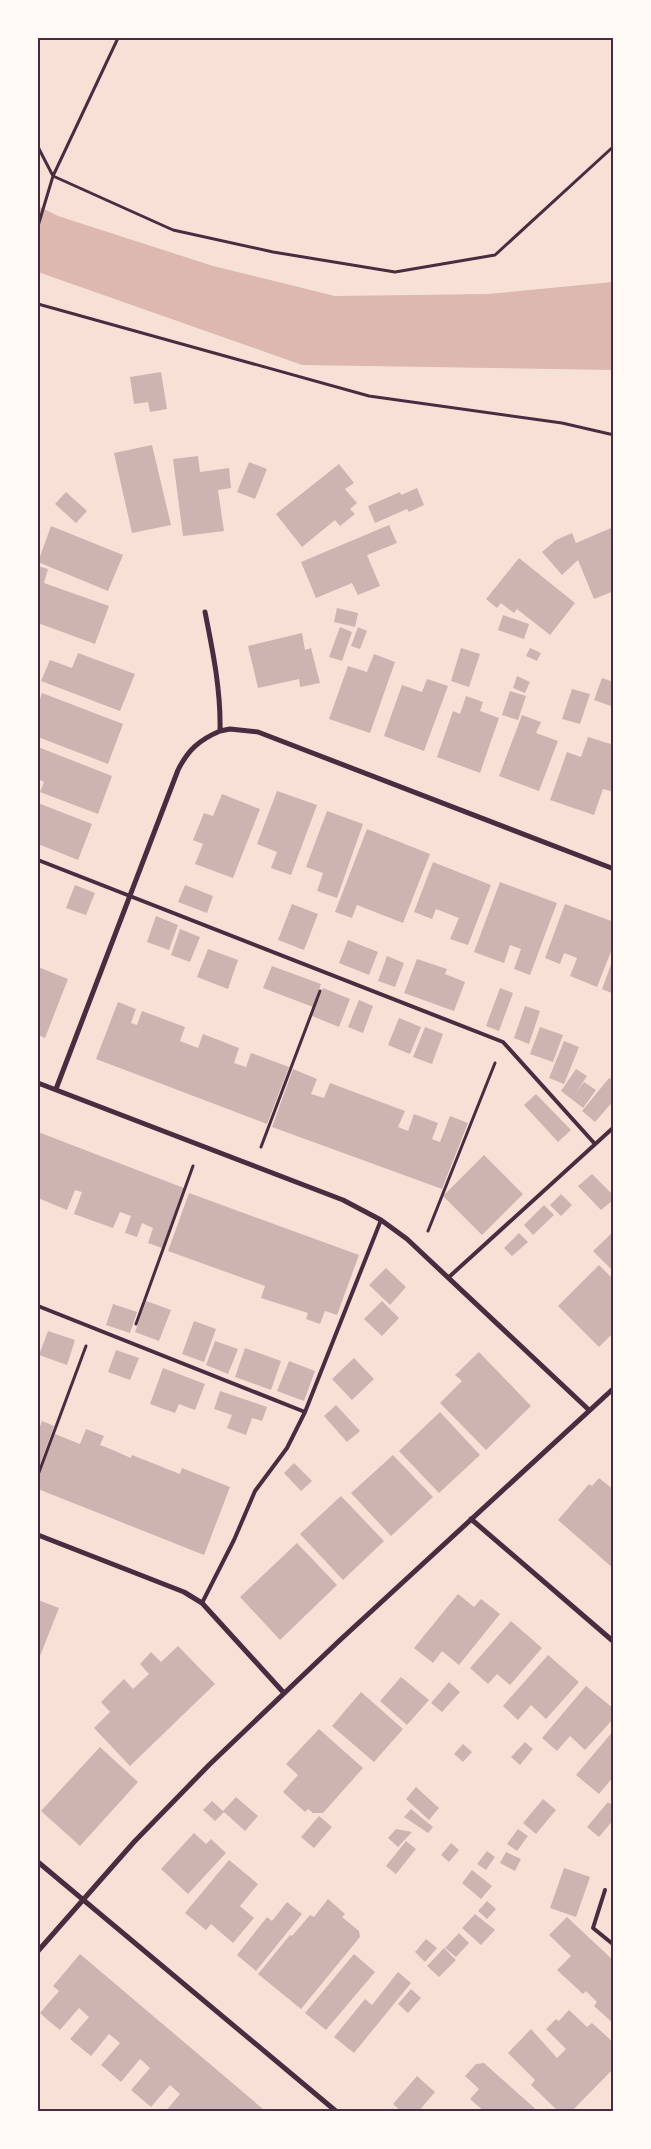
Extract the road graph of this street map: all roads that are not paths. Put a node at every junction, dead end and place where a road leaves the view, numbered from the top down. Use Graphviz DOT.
graph roads {
  1 [pos="205,612"];
  2 [pos="220,731"];
  3 [pos="38,860"];
  4 [pos="614,869"];
  5 [pos="130,894"];
  6 [pos="38,1083"];
  7 [pos="56,1089"];
  8 [pos="614,1127"];
  9 [pos="595,1144"];
  10 [pos="381,1220"];
  11 [pos="449,1277"];
  12 [pos="38,1306"];
  13 [pos="614,1388"];
  14 [pos="589,1410"];
  15 [pos="305,1412"];
  16 [pos="471,1519"];
  17 [pos="38,1535"];
  18 [pos="202,1604"];
  19 [pos="614,1642"];
  20 [pos="284,1693"];
  21 [pos="38,1862"];
  22 [pos="605,1890"];
  23 [pos="84,1900"];
  24 [pos="614,1946"];
  25 [pos="38,1952"];
  26 [pos="337,2112"];
  1 -- 2 [label="street"];
  2 -- 4 [label="street"];
  2 -- 5 [label="street"];
  3 -- 5 [label="lane"];
  5 -- 7 [label="street"];
  5 -- 9 [label="lane"];
  6 -- 7 [label="street"];
  7 -- 10 [label="street"];
  8 -- 9 [label="lane"];
  9 -- 11 [label="lane"];
  10 -- 11 [label="street"];
  10 -- 15 [label="lane"];
  11 -- 14 [label="street"];
  12 -- 15 [label="lane"];
  13 -- 14 [label="street"];
  14 -- 16 [label="street"];
  15 -- 18 [label="lane"];
  16 -- 19 [label="street"];
  16 -- 20 [label="street"];
  17 -- 18 [label="street"];
  18 -- 20 [label="street"];
  20 -- 23 [label="street"];
  21 -- 23 [label="street"];
  22 -- 24 [label="lane"];
  23 -- 25 [label="street"];
  23 -- 26 [label="street"];
}
